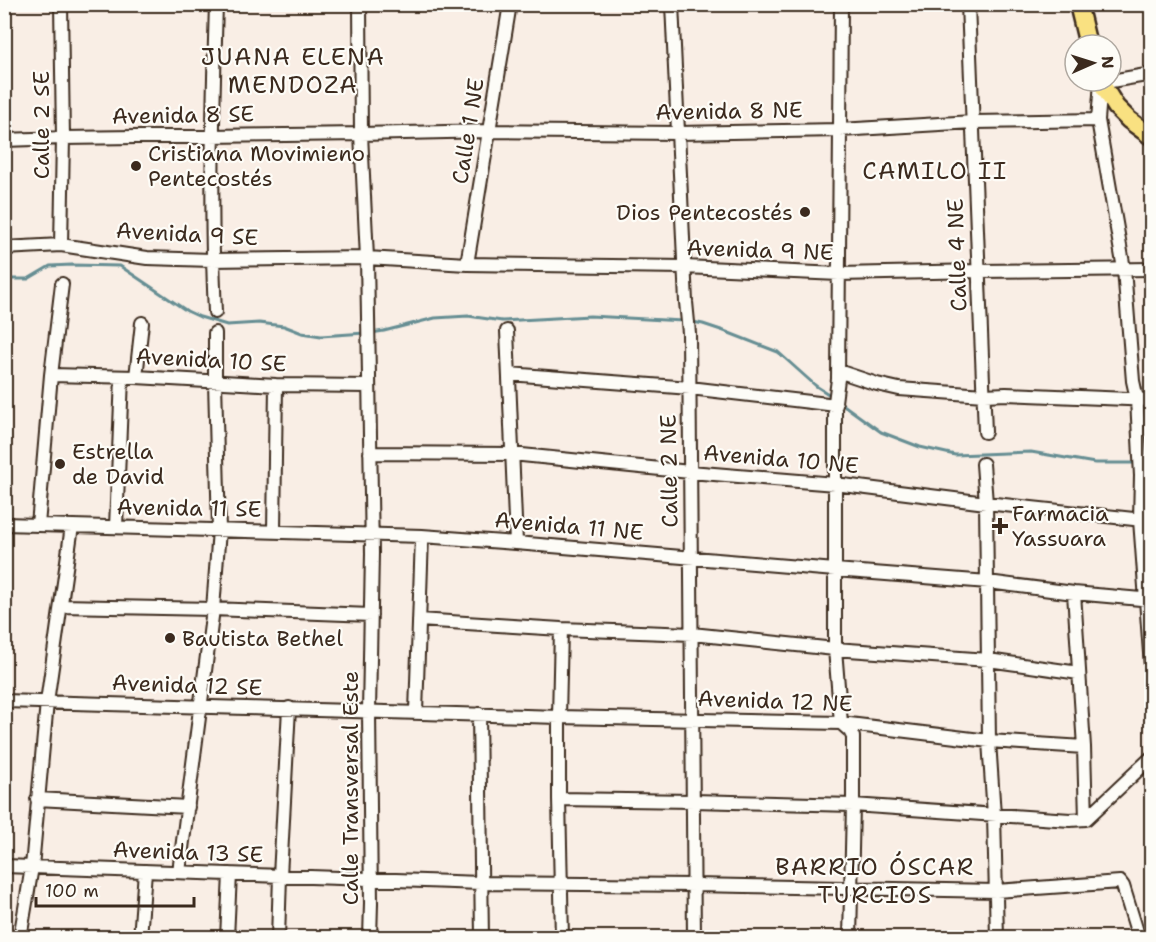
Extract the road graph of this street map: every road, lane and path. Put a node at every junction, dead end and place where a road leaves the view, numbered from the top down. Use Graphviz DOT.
graph roads {
  1 [pos="61,4"];
  2 [pos="216,4"];
  3 [pos="360,4"];
  4 [pos="510,4"];
  5 [pos="672,4"];
  6 [pos="842,4"];
  7 [pos="968,4"];
  8 [pos="1078,4"];
  9 [pos="1085,33"];
  10 [pos="1152,74"];
  11 [pos="1123,78"];
  12 [pos="1103,93"];
  13 [pos="1110,93"];
  14 [pos="1098,120"];
  15 [pos="973,122"];
  16 [pos="840,130"];
  17 [pos="489,131"];
  18 [pos="361,134"];
  19 [pos="678,134"];
  20 [pos="212,136"];
  21 [pos="1152,137"];
  22 [pos="63,138"];
  23 [pos="4,140"];
  24 [pos="61,245"];
  25 [pos="4,248"];
  26 [pos="367,258"];
  27 [pos="212,260"];
  28 [pos="467,264"];
  29 [pos="685,267"];
  30 [pos="1124,269"];
  31 [pos="1152,269"];
  32 [pos="979,271"];
  33 [pos="839,274"];
  34 [pos="62,284"];
  35 [pos="214,312"];
  36 [pos="142,323"];
  37 [pos="507,331"];
  38 [pos="215,333"];
  39 [pos="509,374"];
  40 [pos="51,375"];
  41 [pos="838,375"];
  42 [pos="122,377"];
  43 [pos="136,377"];
  44 [pos="214,382"];
  45 [pos="276,385"];
  46 [pos="369,386"];
  47 [pos="690,388"];
  48 [pos="984,395"];
  49 [pos="1137,399"];
  50 [pos="1152,400"];
  51 [pos="836,403"];
  52 [pos="985,432"];
  53 [pos="370,453"];
  54 [pos="512,454"];
  55 [pos="983,464"];
  56 [pos="690,472"];
  57 [pos="835,484"];
  58 [pos="986,503"];
  59 [pos="1146,521"];
  60 [pos="4,524"];
  61 [pos="38,525"];
  62 [pos="72,526"];
  63 [pos="116,527"];
  64 [pos="219,530"];
  65 [pos="274,531"];
  66 [pos="372,534"];
  67 [pos="422,536"];
  68 [pos="516,543"];
  69 [pos="691,557"];
  70 [pos="835,570"];
  71 [pos="988,582"];
  72 [pos="1074,593"];
  73 [pos="1149,600"];
  74 [pos="61,606"];
  75 [pos="213,609"];
  76 [pos="371,615"];
  77 [pos="419,620"];
  78 [pos="561,629"];
  79 [pos="692,634"];
  80 [pos="835,649"];
  81 [pos="988,660"];
  82 [pos="1079,673"];
  83 [pos="1152,680"];
  84 [pos="4,701"];
  85 [pos="47,702"];
  86 [pos="201,706"];
  87 [pos="289,708"];
  88 [pos="369,711"];
  89 [pos="416,712"];
  90 [pos="479,714"];
  91 [pos="559,717"];
  92 [pos="693,719"];
  93 [pos="841,723"];
  94 [pos="989,741"];
  95 [pos="1084,747"];
  96 [pos="1152,757"];
  97 [pos="37,799"];
  98 [pos="559,799"];
  99 [pos="693,801"];
  100 [pos="853,805"];
  101 [pos="188,807"];
  102 [pos="994,815"];
  103 [pos="1086,819"];
  104 [pos="4,866"];
  105 [pos="32,867"];
  106 [pos="145,871"];
  107 [pos="179,872"];
  108 [pos="230,874"];
  109 [pos="280,876"];
  110 [pos="370,879"];
  111 [pos="481,883"];
  112 [pos="561,884"];
  113 [pos="694,885"];
  114 [pos="850,889"];
  115 [pos="996,891"];
  116 [pos="20,938"];
  117 [pos="140,938"];
  118 [pos="227,938"];
  119 [pos="278,938"];
  120 [pos="370,938"];
  121 [pos="482,938"];
  122 [pos="562,938"];
  123 [pos="694,938"];
  124 [pos="850,938"];
  125 [pos="996,938"];
  126 [pos="1139,938"];
  1 -- 22 [label="street, Calle 2 SE"];
  2 -- 20 [label="street"];
  3 -- 18 [label="street"];
  4 -- 17 [label="street, Calle 1 NE"];
  5 -- 19 [label="street, Calle 2 NE"];
  6 -- 16 [label="street"];
  7 -- 15 [label="street, Calle 4 NE"];
  8 -- 9 [label="main road"];
  10 -- 11 [label="street"];
  12 -- 14 [label="street"];
  13 -- 21 [label="main road"];
  14 -- 15 [label="street, Avenida 8 NE"];
  14 -- 30 [label="street"];
  15 -- 16 [label="street, Avenida 8 NE"];
  15 -- 32 [label="street, Calle 4 NE"];
  16 -- 19 [label="street, Avenida 8 NE"];
  16 -- 33 [label="street"];
  17 -- 18 [label="street, Avenida 8 NE"];
  17 -- 19 [label="street, Avenida 8 NE"];
  17 -- 28 [label="street, Calle 1 NE"];
  18 -- 20 [label="street, Avenida 8 SE"];
  18 -- 26 [label="street"];
  19 -- 29 [label="street, Calle 2 NE"];
  20 -- 22 [label="street, Avenida 8 SE"];
  20 -- 27 [label="street"];
  22 -- 23 [label="street, Avenida 8 SE"];
  22 -- 24 [label="street, Calle 2 SE"];
  24 -- 25 [label="street, Avenida 9 SE"];
  24 -- 27 [label="street, Avenida 9 SE"];
  26 -- 27 [label="street, Avenida 9 SE"];
  26 -- 28 [label="street, Avenida 9 NE"];
  26 -- 46 [label="street, Calle Transversal Este"];
  27 -- 35 [label="street"];
  28 -- 29 [label="street, Avenida 9 NE"];
  29 -- 33 [label="street, Avenida 9 NE"];
  29 -- 47 [label="street, Calle 2 NE"];
  30 -- 31 [label="street, Avenida 9 NE"];
  30 -- 32 [label="street, Avenida 9 NE"];
  30 -- 49 [label="street"];
  32 -- 33 [label="street, Avenida 9 NE"];
  32 -- 48 [label="street, Calle 4 NE"];
  33 -- 41 [label="street"];
  34 -- 40 [label="street"];
  36 -- 43 [label="street"];
  37 -- 39 [label="street"];
  38 -- 44 [label="street"];
  39 -- 47 [label="street"];
  39 -- 54 [label="street"];
  40 -- 42 [label="street, Avenida 10 SE"];
  40 -- 61 [label="street"];
  41 -- 48 [label="street"];
  41 -- 51 [label="street"];
  42 -- 43 [label="street, Avenida 10 SE"];
  42 -- 63 [label="street"];
  43 -- 44 [label="street, Avenida 10 SE"];
  44 -- 45 [label="street, Avenida 10 SE"];
  44 -- 64 [label="street"];
  45 -- 46 [label="street, Avenida 10 SE"];
  45 -- 65 [label="street"];
  46 -- 53 [label="street, Calle Transversal Este"];
  47 -- 51 [label="street"];
  47 -- 56 [label="street, Calle 2 NE"];
  48 -- 49 [label="street"];
  48 -- 52 [label="street, Calle 4 NE"];
  49 -- 50 [label="street"];
  49 -- 59 [label="street"];
  51 -- 57 [label="street"];
  53 -- 54 [label="street, Avenida 10 NE"];
  53 -- 66 [label="street, Calle Transversal Este"];
  54 -- 56 [label="street, Avenida 10 NE"];
  54 -- 68 [label="street"];
  55 -- 58 [label="street"];
  56 -- 57 [label="street, Avenida 10 NE"];
  56 -- 69 [label="street, Calle 2 NE"];
  57 -- 58 [label="street, Avenida 10 NE"];
  57 -- 70 [label="street"];
  58 -- 59 [label="street, Avenida 10 NE"];
  58 -- 71 [label="street"];
  59 -- 73 [label="street"];
  60 -- 61 [label="street, Avenida 11 SE"];
  61 -- 62 [label="street, Avenida 11 SE"];
  62 -- 63 [label="street, Avenida 11 SE"];
  62 -- 74 [label="street"];
  63 -- 64 [label="street, Avenida 11 SE"];
  64 -- 65 [label="street, Avenida 11 SE"];
  64 -- 75 [label="street"];
  65 -- 66 [label="street, Avenida 11 SE"];
  66 -- 67 [label="street, Avenida 11 NE"];
  66 -- 76 [label="street, Calle Transversal Este"];
  67 -- 68 [label="street, Avenida 11 NE"];
  67 -- 77 [label="street"];
  68 -- 69 [label="street, Avenida 11 NE"];
  69 -- 70 [label="street, Avenida 11 NE"];
  69 -- 79 [label="street, Calle 2 NE"];
  70 -- 71 [label="street"];
  70 -- 80 [label="street"];
  71 -- 72 [label="street"];
  71 -- 81 [label="street"];
  72 -- 73 [label="street"];
  72 -- 82 [label="street"];
  73 -- 83 [label="street"];
  74 -- 75 [label="street"];
  74 -- 85 [label="street"];
  75 -- 76 [label="street"];
  75 -- 86 [label="street"];
  76 -- 88 [label="street, Calle Transversal Este"];
  77 -- 78 [label="street"];
  77 -- 89 [label="street"];
  78 -- 79 [label="street"];
  78 -- 91 [label="street"];
  79 -- 80 [label="street"];
  79 -- 92 [label="street, Calle 2 NE"];
  80 -- 81 [label="street"];
  80 -- 93 [label="street"];
  81 -- 82 [label="street"];
  81 -- 94 [label="street"];
  82 -- 95 [label="street"];
  84 -- 85 [label="street, Avenida 12 SE"];
  85 -- 86 [label="street, Avenida 12 SE"];
  85 -- 97 [label="street"];
  86 -- 87 [label="street, Avenida 12 SE"];
  86 -- 101 [label="street"];
  87 -- 88 [label="street, Avenida 12 SE"];
  87 -- 109 [label="street"];
  88 -- 89 [label="street, Avenida 12 NE"];
  88 -- 110 [label="street, Calle Transversal Este"];
  89 -- 90 [label="street, Avenida 12 NE"];
  90 -- 91 [label="street, Avenida 12 NE"];
  90 -- 111 [label="street"];
  91 -- 92 [label="street, Avenida 12 NE"];
  91 -- 98 [label="street"];
  92 -- 93 [label="street, Avenida 12 NE"];
  92 -- 99 [label="street, Calle 2 NE"];
  93 -- 94 [label="street, Avenida 12 NE"];
  93 -- 100 [label="street"];
  94 -- 95 [label="street, Avenida 12 NE"];
  94 -- 102 [label="street"];
  95 -- 103 [label="street"];
  96 -- 103 [label="street"];
  97 -- 101 [label="street"];
  97 -- 105 [label="street"];
  98 -- 99 [label="street"];
  98 -- 112 [label="street"];
  99 -- 100 [label="street"];
  99 -- 113 [label="street, Calle 2 NE"];
  100 -- 102 [label="street"];
  100 -- 114 [label="street"];
  101 -- 107 [label="street"];
  102 -- 103 [label="street"];
  102 -- 115 [label="street"];
  104 -- 105 [label="street, Avenida 13 SE"];
  105 -- 106 [label="street, Avenida 13 SE"];
  105 -- 116 [label="street"];
  106 -- 107 [label="street, Avenida 13 SE"];
  106 -- 117 [label="street"];
  107 -- 108 [label="street, Avenida 13 SE"];
  108 -- 109 [label="street, Avenida 13 SE"];
  108 -- 118 [label="street"];
  109 -- 110 [label="street, Avenida 13 SE"];
  109 -- 119 [label="street"];
  110 -- 111 [label="street, Avenida 13 SE"];
  110 -- 120 [label="street, Calle Transversal Este"];
  111 -- 112 [label="street, Avenida 13 SE"];
  111 -- 121 [label="street"];
  112 -- 113 [label="street, Avenida 13 SE"];
  112 -- 122 [label="street"];
  113 -- 114 [label="street, Avenida 13 SE"];
  113 -- 123 [label="street, Calle 2 NE"];
  114 -- 115 [label="street, Avenida 13 SE"];
  114 -- 124 [label="street"];
  115 -- 125 [label="street"];
  115 -- 126 [label="street, Avenida 13 SE"];
}
